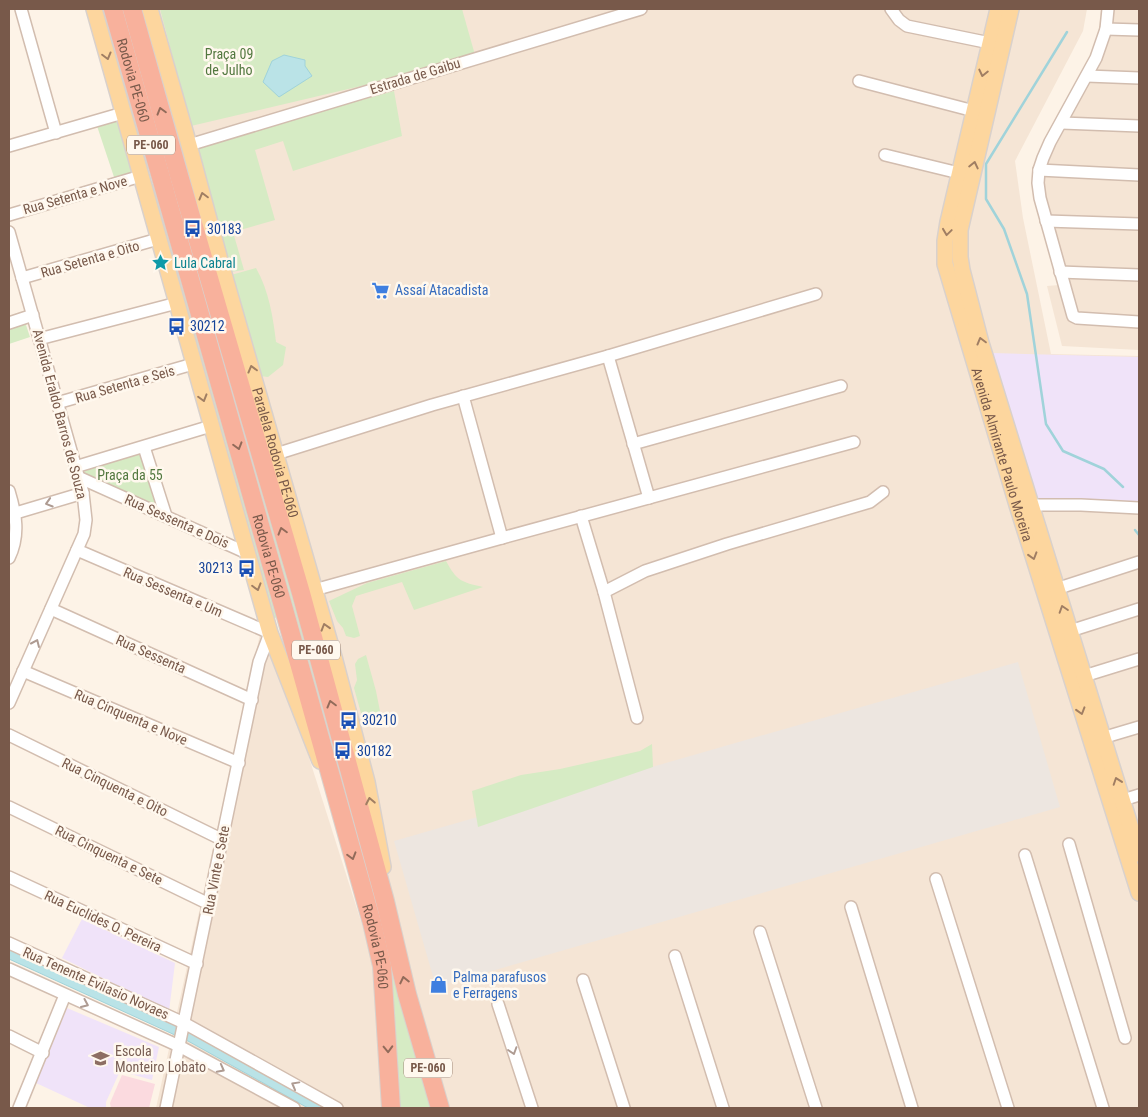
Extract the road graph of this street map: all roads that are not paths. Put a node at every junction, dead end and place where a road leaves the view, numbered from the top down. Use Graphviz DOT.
graph roads {
  1 [pos="21,9"];
  2 [pos="94,9"];
  3 [pos="113,9"];
  4 [pos="132,9"];
  5 [pos="150,9"];
  6 [pos="640,9"];
  7 [pos="891,9"];
  8 [pos="998,9"];
  9 [pos="1011,9"];
  10 [pos="1108,9"];
  11 [pos="1106,29"];
  12 [pos="1139,30"];
  13 [pos="990,43"];
  14 [pos="1087,76"];
  15 [pos="1139,78"];
  16 [pos="860,81"];
  17 [pos="974,111"];
  18 [pos="123,113"];
  19 [pos="1062,124"];
  20 [pos="1139,126"];
  21 [pos="56,132"];
  22 [pos="189,145"];
  23 [pos="9,146"];
  24 [pos="885,155"];
  25 [pos="1039,170"];
  26 [pos="178,172"];
  27 [pos="959,173"];
  28 [pos="1139,174"];
  29 [pos="141,176"];
  30 [pos="160,179"];
  31 [pos="9,215"];
  32 [pos="1046,221"];
  33 [pos="1139,224"];
  34 [pos="9,232"];
  35 [pos="158,239"];
  36 [pos="1060,272"];
  37 [pos="1139,275"];
  38 [pos="22,278"];
  39 [pos="816,294"];
  40 [pos="177,303"];
  41 [pos="33,315"];
  42 [pos="1139,322"];
  43 [pos="9,323"];
  44 [pos="39,339"];
  45 [pos="608,356"];
  46 [pos="193,364"];
  47 [pos="841,386"];
  48 [pos="463,396"];
  49 [pos="57,403"];
  50 [pos="211,426"];
  51 [pos="854,442"];
  52 [pos="633,444"];
  53 [pos="144,447"];
  54 [pos="276,454"];
  55 [pos="77,472"];
  56 [pos="9,491"];
  57 [pos="883,492"];
  58 [pos="83,493"];
  59 [pos="649,498"];
  60 [pos="1024,505"];
  61 [pos="1139,508"];
  62 [pos="12,514"];
  63 [pos="166,516"];
  64 [pos="581,516"];
  65 [pos="502,538"];
  66 [pos="77,550"];
  67 [pos="247,553"];
  68 [pos="9,558"];
  69 [pos="1139,562"];
  70 [pos="1056,589"];
  71 [pos="314,590"];
  72 [pos="604,592"];
  73 [pos="1139,608"];
  74 [pos="51,609"];
  75 [pos="1070,631"];
  76 [pos="270,633"];
  77 [pos="1139,659"];
  78 [pos="23,671"];
  79 [pos="1084,676"];
  80 [pos="252,700"];
  81 [pos="9,703"];
  82 [pos="637,718"];
  83 [pos="1139,727"];
  84 [pos="9,735"];
  85 [pos="1102,738"];
  86 [pos="239,763"];
  87 [pos="334,793"];
  88 [pos="1139,795"];
  89 [pos="1123,800"];
  90 [pos="9,806"];
  91 [pos="221,839"];
  92 [pos="1069,844"];
  93 [pos="1139,854"];
  94 [pos="1024,855"];
  95 [pos="9,877"];
  96 [pos="936,879"];
  97 [pos="1139,893"];
  98 [pos="385,901"];
  99 [pos="209,904"];
  100 [pos="851,907"];
  101 [pos="760,932"];
  102 [pos="9,943"];
  103 [pos="675,956"];
  104 [pos="197,964"];
  105 [pos="9,970"];
  106 [pos="583,980"];
  107 [pos="65,995"];
  108 [pos="498,1004"];
  109 [pos="184,1025"];
  110 [pos="9,1036"];
  111 [pos="1125,1038"];
  112 [pos="179,1043"];
  113 [pos="43,1052"];
  114 [pos="437,1104"];
  115 [pos="389,1106"];
  116 [pos="1003,1106"];
  117 [pos="19,1108"];
  118 [pos="166,1108"];
  119 [pos="294,1108"];
  120 [pos="337,1108"];
  121 [pos="532,1108"];
  122 [pos="624,1108"];
  123 [pos="723,1108"];
  124 [pos="816,1108"];
  125 [pos="912,1108"];
  126 [pos="1103,1108"];
  1 -- 21 [label="street"];
  2 -- 18 [label="main road, PE-060, one-way"];
  3 -- 30 [label="highway, Rodovia PE-060 / PE-060"];
  26 -- 4 [label="highway, Rodovia PE-060 / PE-060, one-way"];
  5 -- 22 [label="main road, Paralela Rodovia PE-060 / PE-060"];
  6 -- 22 [label="street, Estrada de Gaibu"];
  7 -- 13 [label="street"];
  8 -- 13 [label="main road, Avenida Almirante Paulo Moreira"];
  60 -- 9 [label="main road, Avenida Almirante Paulo Moreira, one-way"];
  10 -- 11 [label="street"];
  11 -- 12 [label="street"];
  11 -- 14 [label="street"];
  13 -- 17 [label="main road, Avenida Almirante Paulo Moreira, one-way"];
  14 -- 15 [label="street"];
  14 -- 19 [label="street"];
  16 -- 17 [label="street"];
  17 -- 27 [label="main road, Avenida Almirante Paulo Moreira"];
  18 -- 21 [label="street"];
  18 -- 29 [label="main road, PE-060"];
  19 -- 20 [label="street"];
  19 -- 25 [label="street"];
  21 -- 23 [label="street"];
  22 -- 26 [label="main road"];
  54 -- 22 [label="main road, Paralela Rodovia PE-060 / PE-060, one-way"];
  24 -- 27 [label="street"];
  25 -- 28 [label="street"];
  25 -- 32 [label="street"];
  26 -- 30 [label="main road"];
  98 -- 26 [label="highway, Rodovia PE-060 / PE-060, one-way"];
  27 -- 60 [label="main road, Avenida Almirante Paulo Moreira, one-way"];
  29 -- 30 [label="main road"];
  29 -- 31 [label="street, Rua Setenta e Nove"];
  29 -- 35 [label="main road, PE-060"];
  30 -- 87 [label="highway, Rodovia PE-060 / PE-060, one-way"];
  32 -- 33 [label="street"];
  32 -- 36 [label="street"];
  34 -- 38 [label="street, Avenida Eraldo Barros de Souza"];
  35 -- 38 [label="street, Rua Setenta e Oito"];
  35 -- 40 [label="main road, PE-060"];
  36 -- 37 [label="street"];
  36 -- 42 [label="street"];
  38 -- 41 [label="street, Avenida Eraldo Barros de Souza"];
  39 -- 45 [label="street"];
  40 -- 44 [label="street"];
  40 -- 46 [label="main road, PE-060"];
  41 -- 43 [label="street"];
  41 -- 44 [label="street, Avenida Eraldo Barros de Souza"];
  44 -- 49 [label="street, Avenida Eraldo Barros de Souza"];
  45 -- 48 [label="street"];
  45 -- 52 [label="street"];
  46 -- 49 [label="street, Rua Setenta e Seis"];
  46 -- 50 [label="main road, PE-060, one-way"];
  47 -- 52 [label="street"];
  48 -- 54 [label="street"];
  48 -- 65 [label="street"];
  49 -- 55 [label="street, Avenida Eraldo Barros de Souza"];
  50 -- 53 [label="street"];
  50 -- 67 [label="main road, PE-060"];
  51 -- 59 [label="street"];
  52 -- 59 [label="street"];
  53 -- 55 [label="street"];
  53 -- 63 [label="street"];
  54 -- 71 [label="main road, Paralela Rodovia PE-060 / PE-060"];
  55 -- 58 [label="street, Avenida Eraldo Barros de Souza"];
  55 -- 63 [label="street, Rua Sessenta e Dois"];
  56 -- 62 [label="street"];
  57 -- 72 [label="street"];
  58 -- 62 [label="street, one-way"];
  58 -- 66 [label="street, Avenida Eraldo Barros de Souza"];
  59 -- 64 [label="street"];
  60 -- 61 [label="street"];
  60 -- 70 [label="main road, Avenida Almirante Paulo Moreira"];
  60 -- 97 [label="main road, Avenida Almirante Paulo Moreira, one-way"];
  62 -- 68 [label="street"];
  63 -- 67 [label="street, Rua Sessenta e Dois"];
  64 -- 65 [label="street"];
  64 -- 72 [label="street"];
  65 -- 71 [label="street"];
  66 -- 74 [label="street, Avenida Eraldo Barros de Souza"];
  66 -- 76 [label="street, Rua Sessenta e Um"];
  67 -- 76 [label="main road, PE-060, one-way"];
  69 -- 70 [label="street"];
  75 -- 70 [label="main road, Avenida Almirante Paulo Moreira, one-way"];
  98 -- 71 [label="main road, Paralela Rodovia PE-060 / PE-060, one-way"];
  72 -- 82 [label="street"];
  73 -- 75 [label="street"];
  78 -- 74 [label="street, Avenida Eraldo Barros de Souza, one-way"];
  74 -- 80 [label="street, Rua Sessenta"];
  75 -- 79 [label="main road, Avenida Almirante Paulo Moreira"];
  76 -- 80 [label="street, Rua Vinte e Sete"];
  76 -- 87 [label="main road, PE-060"];
  77 -- 79 [label="street"];
  78 -- 81 [label="street, Avenida Eraldo Barros de Souza"];
  78 -- 86 [label="street, Rua Cinquenta e Nove"];
  79 -- 85 [label="main road, Avenida Almirante Paulo Moreira"];
  80 -- 86 [label="street, Rua Vinte e Sete"];
  83 -- 85 [label="street"];
  84 -- 91 [label="street, Rua Cinquenta e Oito"];
  89 -- 85 [label="main road, Avenida Almirante Paulo Moreira, one-way"];
  86 -- 91 [label="street, Rua Vinte e Sete"];
  87 -- 115 [label="highway, Rodovia PE-060 / PE-060, one-way"];
  88 -- 89 [label="street"];
  89 -- 93 [label="main road, Avenida Almirante Paulo Moreira"];
  90 -- 99 [label="street, Rua Cinquenta e Sete"];
  91 -- 99 [label="street, Rua Vinte e Sete"];
  92 -- 111 [label="street"];
  94 -- 126 [label="street"];
  95 -- 104 [label="street, Rua Euclides O. Pereira"];
  96 -- 116 [label="street"];
  114 -- 98 [label="highway, Rodovia PE-060 / PE-060, one-way"];
  99 -- 104 [label="street, Rua Vinte e Sete"];
  100 -- 125 [label="street"];
  101 -- 124 [label="street"];
  102 -- 109 [label="street, Rua Tenente Evilasio Novaes"];
  103 -- 123 [label="street"];
  104 -- 109 [label="street, Rua Vinte e Sete"];
  105 -- 107 [label="street"];
  106 -- 122 [label="street"];
  107 -- 112 [label="street, one-way"];
  107 -- 113 [label="street"];
  108 -- 121 [label="street, one-way"];
  109 -- 112 [label="street, Rua Vinte e Sete"];
  120 -- 109 [label="street, Rua Tenente Evilasio Novaes, one-way"];
  110 -- 113 [label="street"];
  112 -- 118 [label="street, Rua Vinte e Sete"];
  112 -- 119 [label="street, one-way"];
  113 -- 117 [label="street"];
}
